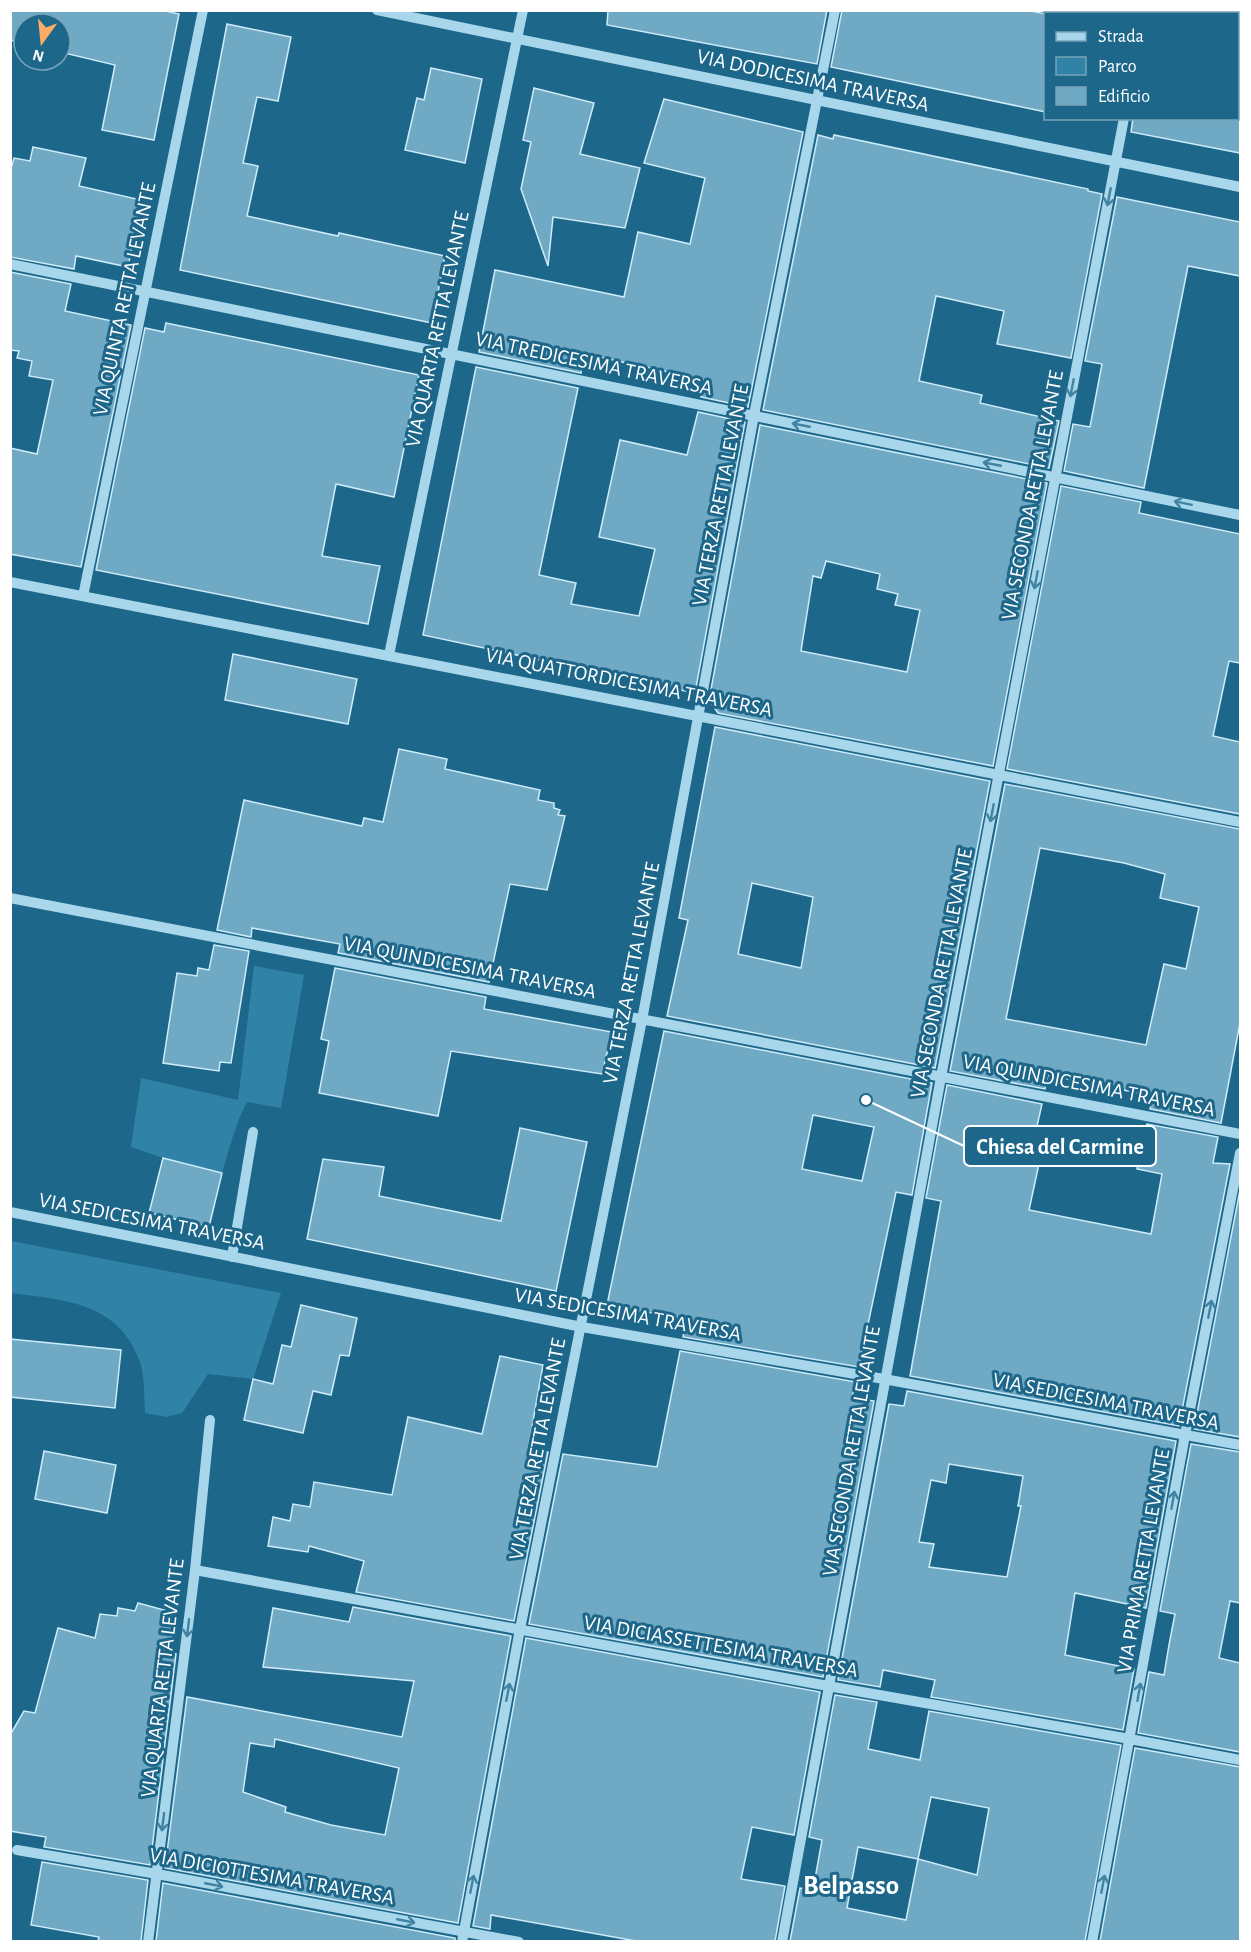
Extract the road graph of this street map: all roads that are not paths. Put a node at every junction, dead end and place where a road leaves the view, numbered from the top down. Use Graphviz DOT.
graph roads {
  1 [pos="203,10"];
  2 [pos="377,10"];
  3 [pos="523,10"];
  4 [pos="835,10"];
  5 [pos="517,39"];
  6 [pos="817,101"];
  7 [pos="1124,120"];
  8 [pos="1116,162"];
  9 [pos="1240,187"];
  10 [pos="10,264"];
  11 [pos="145,291"];
  12 [pos="452,353"];
  13 [pos="754,416"];
  14 [pos="1056,477"];
  15 [pos="1240,515"];
  16 [pos="10,582"];
  17 [pos="83,596"];
  18 [pos="389,655"];
  19 [pos="699,716"];
  20 [pos="999,775"];
  21 [pos="1240,822"];
  22 [pos="10,898"];
  23 [pos="642,1020"];
  24 [pos="941,1077"];
  25 [pos="253,1132"];
  26 [pos="1240,1134"];
  27 [pos="1240,1153"];
  28 [pos="10,1212"];
  29 [pos="232,1257"];
  30 [pos="582,1327"];
  31 [pos="884,1379"];
  32 [pos="210,1420"];
  33 [pos="1185,1435"];
  34 [pos="1240,1445"];
  35 [pos="195,1570"];
  36 [pos="520,1629"];
  37 [pos="828,1686"];
  38 [pos="1130,1739"];
  39 [pos="1240,1760"];
  40 [pos="17,1850"];
  41 [pos="157,1874"];
  42 [pos="463,1936"];
  43 [pos="148,1941"];
  44 [pos="519,1941"];
  45 [pos="782,1941"];
  46 [pos="1092,1941"];
  1 -- 11 [label="street, VIA QUINTA RETTA LEVANTE"];
  2 -- 5 [label="street, VIA DODICESIMA TRAVERSA"];
  3 -- 5 [label="street, VIA QUARTA RETTA LEVANTE"];
  4 -- 6 [label="street, VIA TERZA RETTA LEVANTE"];
  5 -- 6 [label="street, VIA DODICESIMA TRAVERSA"];
  5 -- 12 [label="street, VIA QUARTA RETTA LEVANTE"];
  6 -- 8 [label="street, VIA DODICESIMA TRAVERSA"];
  6 -- 13 [label="street, VIA TERZA RETTA LEVANTE"];
  7 -- 8 [label="street, VIA SECONDA RETTA LEVANTE"];
  8 -- 9 [label="street, VIA DODICESIMA TRAVERSA"];
  8 -- 14 [label="street, VIA SECONDA RETTA LEVANTE, one-way"];
  10 -- 11 [label="street, VIA TREDICESIMA TRAVERSA"];
  11 -- 12 [label="street, VIA TREDICESIMA TRAVERSA"];
  11 -- 17 [label="street, VIA QUINTA RETTA LEVANTE"];
  12 -- 13 [label="street, VIA TREDICESIMA TRAVERSA"];
  12 -- 18 [label="street, VIA QUARTA RETTA LEVANTE"];
  14 -- 13 [label="street, VIA TREDICESIMA TRAVERSA, one-way"];
  13 -- 19 [label="street, VIA TERZA RETTA LEVANTE"];
  15 -- 14 [label="street, VIA TREDICESIMA TRAVERSA, one-way"];
  14 -- 20 [label="street, VIA SECONDA RETTA LEVANTE, one-way"];
  16 -- 17 [label="street, VIA QUATTORDICESIMA TRAVERSA"];
  17 -- 18 [label="street, VIA QUATTORDICESIMA TRAVERSA"];
  18 -- 19 [label="street, VIA QUATTORDICESIMA TRAVERSA"];
  19 -- 20 [label="street, VIA QUATTORDICESIMA TRAVERSA"];
  19 -- 23 [label="street, VIA TERZA RETTA LEVANTE"];
  20 -- 21 [label="street, VIA QUATTORDICESIMA TRAVERSA"];
  20 -- 24 [label="street, VIA SECONDA RETTA LEVANTE, one-way"];
  22 -- 23 [label="street, VIA QUINDICESIMA TRAVERSA"];
  23 -- 24 [label="street, VIA QUINDICESIMA TRAVERSA"];
  23 -- 30 [label="street, VIA TERZA RETTA LEVANTE"];
  24 -- 26 [label="street, VIA QUINDICESIMA TRAVERSA"];
  24 -- 31 [label="street, VIA SECONDA RETTA LEVANTE"];
  25 -- 29 [label="street"];
  33 -- 27 [label="street, VIA PRIMA RETTA LEVANTE, one-way"];
  28 -- 29 [label="street, VIA SEDICESIMA TRAVERSA"];
  29 -- 30 [label="street, VIA SEDICESIMA TRAVERSA"];
  30 -- 31 [label="street, VIA SEDICESIMA TRAVERSA"];
  30 -- 36 [label="street, VIA TERZA RETTA LEVANTE"];
  31 -- 33 [label="street, VIA SEDICESIMA TRAVERSA"];
  31 -- 37 [label="street, VIA SECONDA RETTA LEVANTE"];
  32 -- 35 [label="street, VIA QUARTA RETTA LEVANTE"];
  33 -- 34 [label="street, VIA SEDICESIMA TRAVERSA"];
  38 -- 33 [label="street, VIA PRIMA RETTA LEVANTE, one-way"];
  35 -- 36 [label="street, VIA DICIASSETTESIMA TRAVERSA"];
  35 -- 41 [label="street, VIA QUARTA RETTA LEVANTE, one-way"];
  36 -- 37 [label="street, VIA DICIASSETTESIMA TRAVERSA"];
  42 -- 36 [label="street, VIA TERZA RETTA LEVANTE, one-way"];
  37 -- 38 [label="street, VIA DICIASSETTESIMA TRAVERSA"];
  37 -- 45 [label="street, VIA SECONDA RETTA LEVANTE"];
  38 -- 39 [label="street, VIA DICIASSETTESIMA TRAVERSA"];
  46 -- 38 [label="street, VIA PRIMA RETTA LEVANTE, one-way"];
  40 -- 41 [label="street, VIA DICIOTTESIMA TRAVERSA"];
  41 -- 42 [label="street, VIA DICIOTTESIMA TRAVERSA, one-way"];
  41 -- 43 [label="street, VIA QUARTA RETTA LEVANTE"];
  42 -- 44 [label="street, VIA DICIOTTESIMA TRAVERSA"];
}
